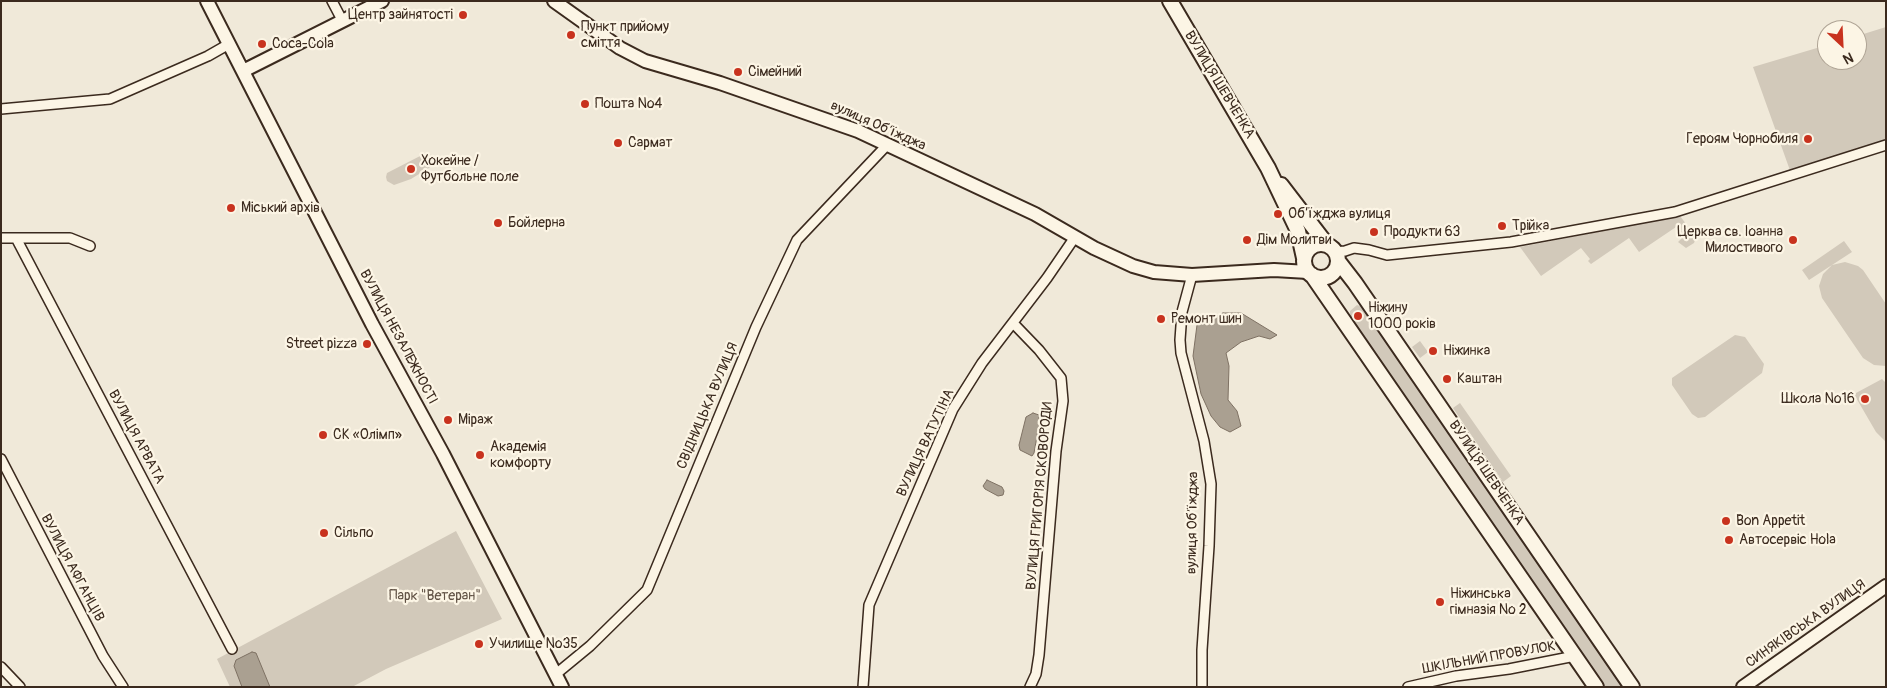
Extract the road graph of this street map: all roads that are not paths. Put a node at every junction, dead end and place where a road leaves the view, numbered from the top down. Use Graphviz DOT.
graph roads {
  1 [pos="207,1"];
  2 [pos="332,1"];
  3 [pos="382,1"];
  4 [pos="554,1"];
  5 [pos="1170,1"];
  6 [pos="342,20"];
  7 [pos="229,44"];
  8 [pos="243,71"];
  9 [pos="1,109"];
  10 [pos="887,145"];
  11 [pos="1886,145"];
  12 [pos="1268,168"];
  13 [pos="1075,237"];
  14 [pos="1,238"];
  15 [pos="16,238"];
  16 [pos="90,246"];
  17 [pos="1335,255"];
  18 [pos="1307,266"];
  19 [pos="1192,276"];
  20 [pos="1013,323"];
  21 [pos="1,459"];
  22 [pos="1886,586"];
  23 [pos="232,649"];
  24 [pos="1575,656"];
  25 [pos="1,667"];
  26 [pos="556,674"];
  27 [pos="1411,686"];
  28 [pos="20,687"];
  29 [pos="123,687"];
  30 [pos="562,687"];
  31 [pos="863,687"];
  32 [pos="1030,687"];
  33 [pos="1202,687"];
  34 [pos="1596,687"];
  35 [pos="1632,687"];
  36 [pos="1743,687"];
  1 -- 7 [label="street, ВУЛИЦЯ НЕЗАЛЕЖНОСТІ"];
  2 -- 6 [label="street"];
  3 -- 6 [label="street"];
  4 -- 10 [label="street, вулиця Обʼїжджа"];
  5 -- 12 [label="main road, ВУЛИЦЯ ШЕВЧЕНКА"];
  6 -- 8 [label="street"];
  7 -- 8 [label="street, ВУЛИЦЯ НЕЗАЛЕЖНОСТІ"];
  7 -- 9 [label="street"];
  8 -- 26 [label="street, ВУЛИЦЯ НЕЗАЛЕЖНОСТІ"];
  10 -- 13 [label="street, вулиця Обʼїжджа"];
  10 -- 26 [label="street, СВІДНИЦЬКА ВУЛИЦЯ"];
  11 -- 17 [label="street"];
  12 -- 17 [label="main road, ВУЛИЦЯ ШЕВЧЕНКА"];
  12 -- 18 [label="main road, ВУЛИЦЯ ШЕВЧЕНКА"];
  13 -- 19 [label="street, вулиця Обʼїжджа"];
  13 -- 20 [label="street, ВУЛИЦЯ ВАТУТІНА"];
  14 -- 15 [label="street"];
  15 -- 16 [label="street"];
  15 -- 23 [label="street, ВУЛИЦЯ АРВАТА"];
  17 -- 18 [label="main road"];
  17 -- 18 [label="main road"];
  17 -- 35 [label="main road, ВУЛИЦЯ ШЕВЧЕНКА"];
  18 -- 19 [label="street, вулиця Обʼїжджа"];
  18 -- 24 [label="main road, ВУЛИЦЯ ШЕВЧЕНКА"];
  19 -- 33 [label="street, вулиця Обʼїжджа"];
  20 -- 31 [label="street, ВУЛИЦЯ ВАТУТІНА"];
  20 -- 32 [label="street, ВУЛИЦЯ ГРИГОРІЯ СКОВОРОДИ"];
  21 -- 29 [label="street, ВУЛИЦЯ АФГАНЦІВ"];
  22 -- 36 [label="street, СИНЯКІВСЬКА ВУЛИЦЯ"];
  24 -- 27 [label="street, ШКІЛЬНИЙ ПРОВУЛОК"];
  24 -- 34 [label="main road, ВУЛИЦЯ ШЕВЧЕНКА"];
  25 -- 28 [label="street"];
  26 -- 30 [label="street, ВУЛИЦЯ НЕЗАЛЕЖНОСТІ"];
}
